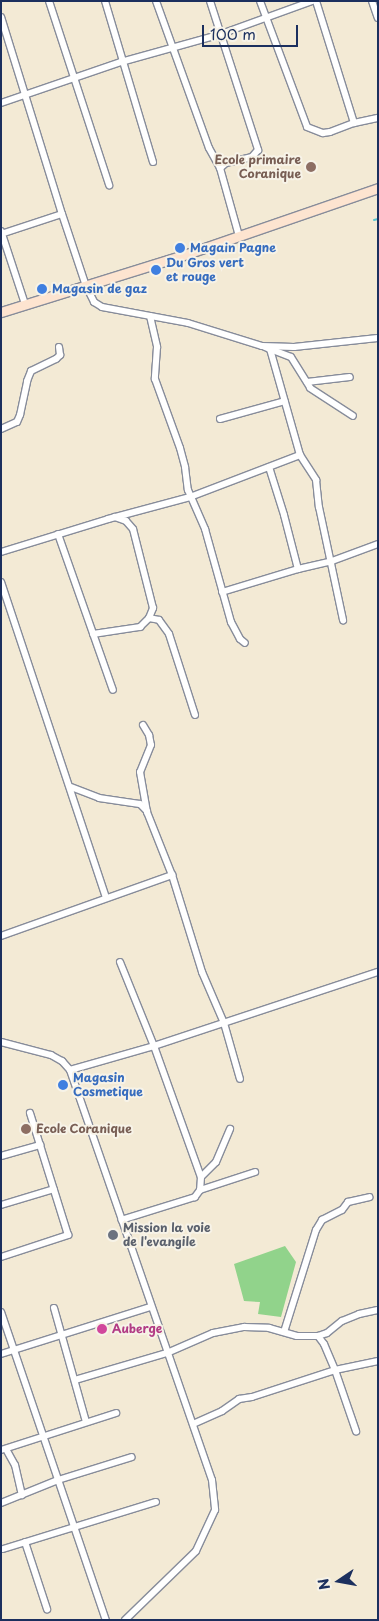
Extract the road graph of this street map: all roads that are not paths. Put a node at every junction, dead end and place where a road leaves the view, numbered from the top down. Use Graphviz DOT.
graph roads {
  1 [pos="50,1"];
  2 [pos="105,1"];
  3 [pos="156,1"];
  4 [pos="210,1"];
  5 [pos="260,1"];
  6 [pos="312,1"];
  7 [pos="316,1"];
  8 [pos="372,1"];
  9 [pos="1,17"];
  10 [pos="265,17"];
  11 [pos="378,18"];
  12 [pos="221,34"];
  13 [pos="171,48"];
  14 [pos="121,62"];
  15 [pos="74,79"];
  16 [pos="24,95"];
  17 [pos="1,103"];
  18 [pos="378,118"];
  19 [pos="354,122"];
  20 [pos="153,162"];
  21 [pos="220,168"];
  22 [pos="109,185"];
  23 [pos="378,188"];
  24 [pos="62,214"];
  25 [pos="2,233"];
  26 [pos="239,236"];
  27 [pos="86,286"];
  28 [pos="25,304"];
  29 [pos="1,312"];
  30 [pos="150,316"];
  31 [pos="378,338"];
  32 [pos="262,346"];
  33 [pos="59,347"];
  34 [pos="270,349"];
  35 [pos="350,377"];
  36 [pos="307,382"];
  37 [pos="285,401"];
  38 [pos="353,416"];
  39 [pos="220,419"];
  40 [pos="1,429"];
  41 [pos="300,456"];
  42 [pos="269,467"];
  43 [pos="190,496"];
  44 [pos="115,517"];
  45 [pos="58,534"];
  46 [pos="378,544"];
  47 [pos="1,552"];
  48 [pos="332,561"];
  49 [pos="298,568"];
  50 [pos="1,582"];
  51 [pos="222,592"];
  52 [pos="149,618"];
  53 [pos="343,620"];
  54 [pos="93,634"];
  55 [pos="245,643"];
  56 [pos="113,690"];
  57 [pos="195,715"];
  58 [pos="143,725"];
  59 [pos="71,787"];
  60 [pos="147,812"];
  61 [pos="172,875"];
  62 [pos="106,898"];
  63 [pos="1,936"];
  64 [pos="120,962"];
  65 [pos="378,972"];
  66 [pos="224,1022"];
  67 [pos="1,1042"];
  68 [pos="154,1046"];
  69 [pos="70,1070"];
  70 [pos="240,1079"];
  71 [pos="30,1113"];
  72 [pos="230,1129"];
  73 [pos="40,1145"];
  74 [pos="1,1156"];
  75 [pos="255,1172"];
  76 [pos="201,1177"];
  77 [pos="54,1189"];
  78 [pos="200,1190"];
  79 [pos="369,1197"];
  80 [pos="1,1205"];
  81 [pos="121,1220"];
  82 [pos="1,1257"];
  83 [pos="150,1307"];
  84 [pos="54,1308"];
  85 [pos="378,1310"];
  86 [pos="1,1312"];
  87 [pos="284,1332"];
  88 [pos="62,1334"];
  89 [pos="318,1336"];
  90 [pos="14,1350"];
  91 [pos="167,1353"];
  92 [pos="1,1354"];
  93 [pos="378,1361"];
  94 [pos="335,1370"];
  95 [pos="75,1380"];
  96 [pos="116,1413"];
  97 [pos="86,1422"];
  98 [pos="194,1424"];
  99 [pos="356,1431"];
  100 [pos="43,1437"];
  101 [pos="4,1449"];
  102 [pos="132,1457"];
  103 [pos="58,1480"];
  104 [pos="22,1494"];
  105 [pos="156,1502"];
  106 [pos="1,1503"];
  107 [pos="74,1529"];
  108 [pos="26,1542"];
  109 [pos="2,1549"];
  110 [pos="47,1610"];
  111 [pos="106,1620"];
  112 [pos="125,1620"];
  1 -- 15 [label="street"];
  2 -- 14 [label="street"];
  3 -- 13 [label="street"];
  4 -- 12 [label="street"];
  5 -- 10 [label="street"];
  6 -- 10 [label="street"];
  7 -- 19 [label="street"];
  8 -- 11 [label="street"];
  9 -- 16 [label="street"];
  10 -- 12 [label="street"];
  10 -- 19 [label="street"];
  12 -- 13 [label="street"];
  12 -- 21 [label="street"];
  13 -- 14 [label="street"];
  13 -- 21 [label="street"];
  14 -- 15 [label="street"];
  14 -- 20 [label="street"];
  15 -- 16 [label="street"];
  15 -- 22 [label="street"];
  16 -- 17 [label="street"];
  16 -- 24 [label="street"];
  18 -- 19 [label="street"];
  21 -- 26 [label="street"];
  23 -- 26 [label="main road"];
  24 -- 25 [label="street"];
  24 -- 27 [label="street"];
  25 -- 28 [label="street"];
  26 -- 27 [label="main road"];
  27 -- 28 [label="main road"];
  27 -- 30 [label="street"];
  28 -- 29 [label="main road"];
  30 -- 32 [label="street"];
  30 -- 43 [label="street"];
  31 -- 32 [label="street"];
  32 -- 34 [label="street"];
  33 -- 40 [label="street"];
  34 -- 36 [label="street"];
  34 -- 37 [label="street"];
  35 -- 36 [label="street"];
  36 -- 38 [label="street"];
  37 -- 39 [label="street"];
  37 -- 41 [label="street"];
  41 -- 42 [label="street"];
  41 -- 48 [label="street"];
  42 -- 43 [label="street"];
  42 -- 49 [label="street"];
  43 -- 44 [label="street"];
  43 -- 51 [label="street"];
  44 -- 45 [label="street"];
  44 -- 52 [label="street"];
  45 -- 47 [label="street"];
  45 -- 54 [label="street"];
  46 -- 48 [label="street"];
  48 -- 49 [label="street"];
  48 -- 53 [label="street"];
  49 -- 51 [label="street"];
  50 -- 59 [label="street"];
  51 -- 55 [label="street"];
  52 -- 54 [label="street"];
  52 -- 57 [label="street"];
  54 -- 56 [label="street"];
  58 -- 60 [label="street"];
  59 -- 60 [label="street"];
  59 -- 62 [label="street"];
  60 -- 61 [label="street"];
  61 -- 62 [label="street"];
  61 -- 66 [label="street"];
  62 -- 63 [label="street"];
  64 -- 68 [label="street"];
  65 -- 66 [label="street"];
  66 -- 68 [label="street"];
  66 -- 70 [label="street"];
  67 -- 69 [label="street"];
  68 -- 69 [label="street"];
  68 -- 76 [label="street"];
  69 -- 81 [label="street"];
  71 -- 73 [label="street"];
  72 -- 76 [label="street"];
  73 -- 74 [label="street"];
  73 -- 77 [label="street"];
  75 -- 78 [label="street"];
  76 -- 78 [label="street"];
  77 -- 80 [label="street"];
  77 -- 82 [label="street"];
  78 -- 81 [label="street"];
  79 -- 87 [label="street"];
  81 -- 83 [label="street"];
  83 -- 88 [label="street"];
  83 -- 91 [label="street"];
  84 -- 88 [label="street"];
  85 -- 89 [label="street"];
  86 -- 90 [label="street"];
  87 -- 89 [label="street"];
  87 -- 91 [label="street"];
  88 -- 90 [label="street"];
  88 -- 95 [label="street"];
  89 -- 94 [label="street"];
  90 -- 92 [label="street"];
  90 -- 100 [label="street"];
  91 -- 95 [label="street"];
  91 -- 98 [label="street"];
  93 -- 94 [label="street"];
  94 -- 98 [label="street"];
  94 -- 99 [label="street"];
  95 -- 97 [label="street"];
  96 -- 97 [label="street"];
  97 -- 100 [label="street"];
  98 -- 112 [label="street"];
  100 -- 101 [label="street"];
  100 -- 103 [label="street"];
  101 -- 104 [label="street"];
  102 -- 103 [label="street"];
  103 -- 104 [label="street"];
  103 -- 107 [label="street"];
  104 -- 106 [label="street"];
  105 -- 107 [label="street"];
  107 -- 108 [label="street"];
  107 -- 111 [label="street"];
  108 -- 109 [label="street"];
  108 -- 110 [label="street"];
}
